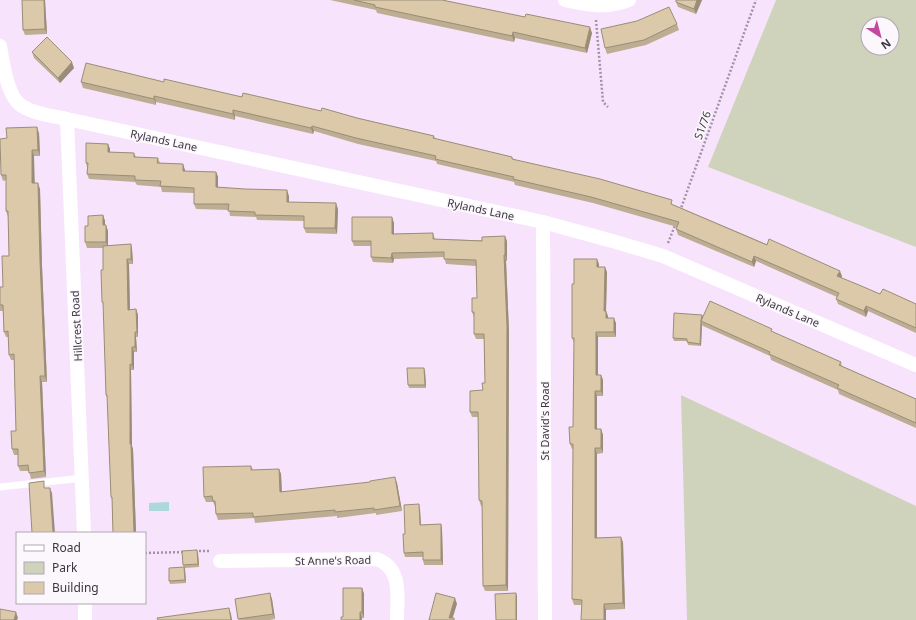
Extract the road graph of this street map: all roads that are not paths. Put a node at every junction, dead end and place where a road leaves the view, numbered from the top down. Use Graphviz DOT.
graph roads {
  1 [pos="565,0"];
  2 [pos="629,0"];
  3 [pos="0,46"];
  4 [pos="67,119"];
  5 [pos="543,222"];
  6 [pos="916,365"];
  7 [pos="83,478"];
  8 [pos="0,487"];
  9 [pos="84,532"];
  10 [pos="220,561"];
  11 [pos="85,604"];
  12 [pos="86,620"];
  13 [pos="397,620"];
  14 [pos="545,620"];
  1 -- 2 [label="street"];
  3 -- 4 [label="street, Rylands Lane"];
  4 -- 5 [label="street, Rylands Lane"];
  4 -- 7 [label="street, Hillcrest Road"];
  5 -- 6 [label="street, Rylands Lane"];
  5 -- 14 [label="street, St David's Road"];
  7 -- 8 [label="lane"];
  7 -- 9 [label="street, Hillcrest Road"];
  10 -- 13 [label="street, St Anne's Road"];
  11 -- 12 [label="street"];
}
